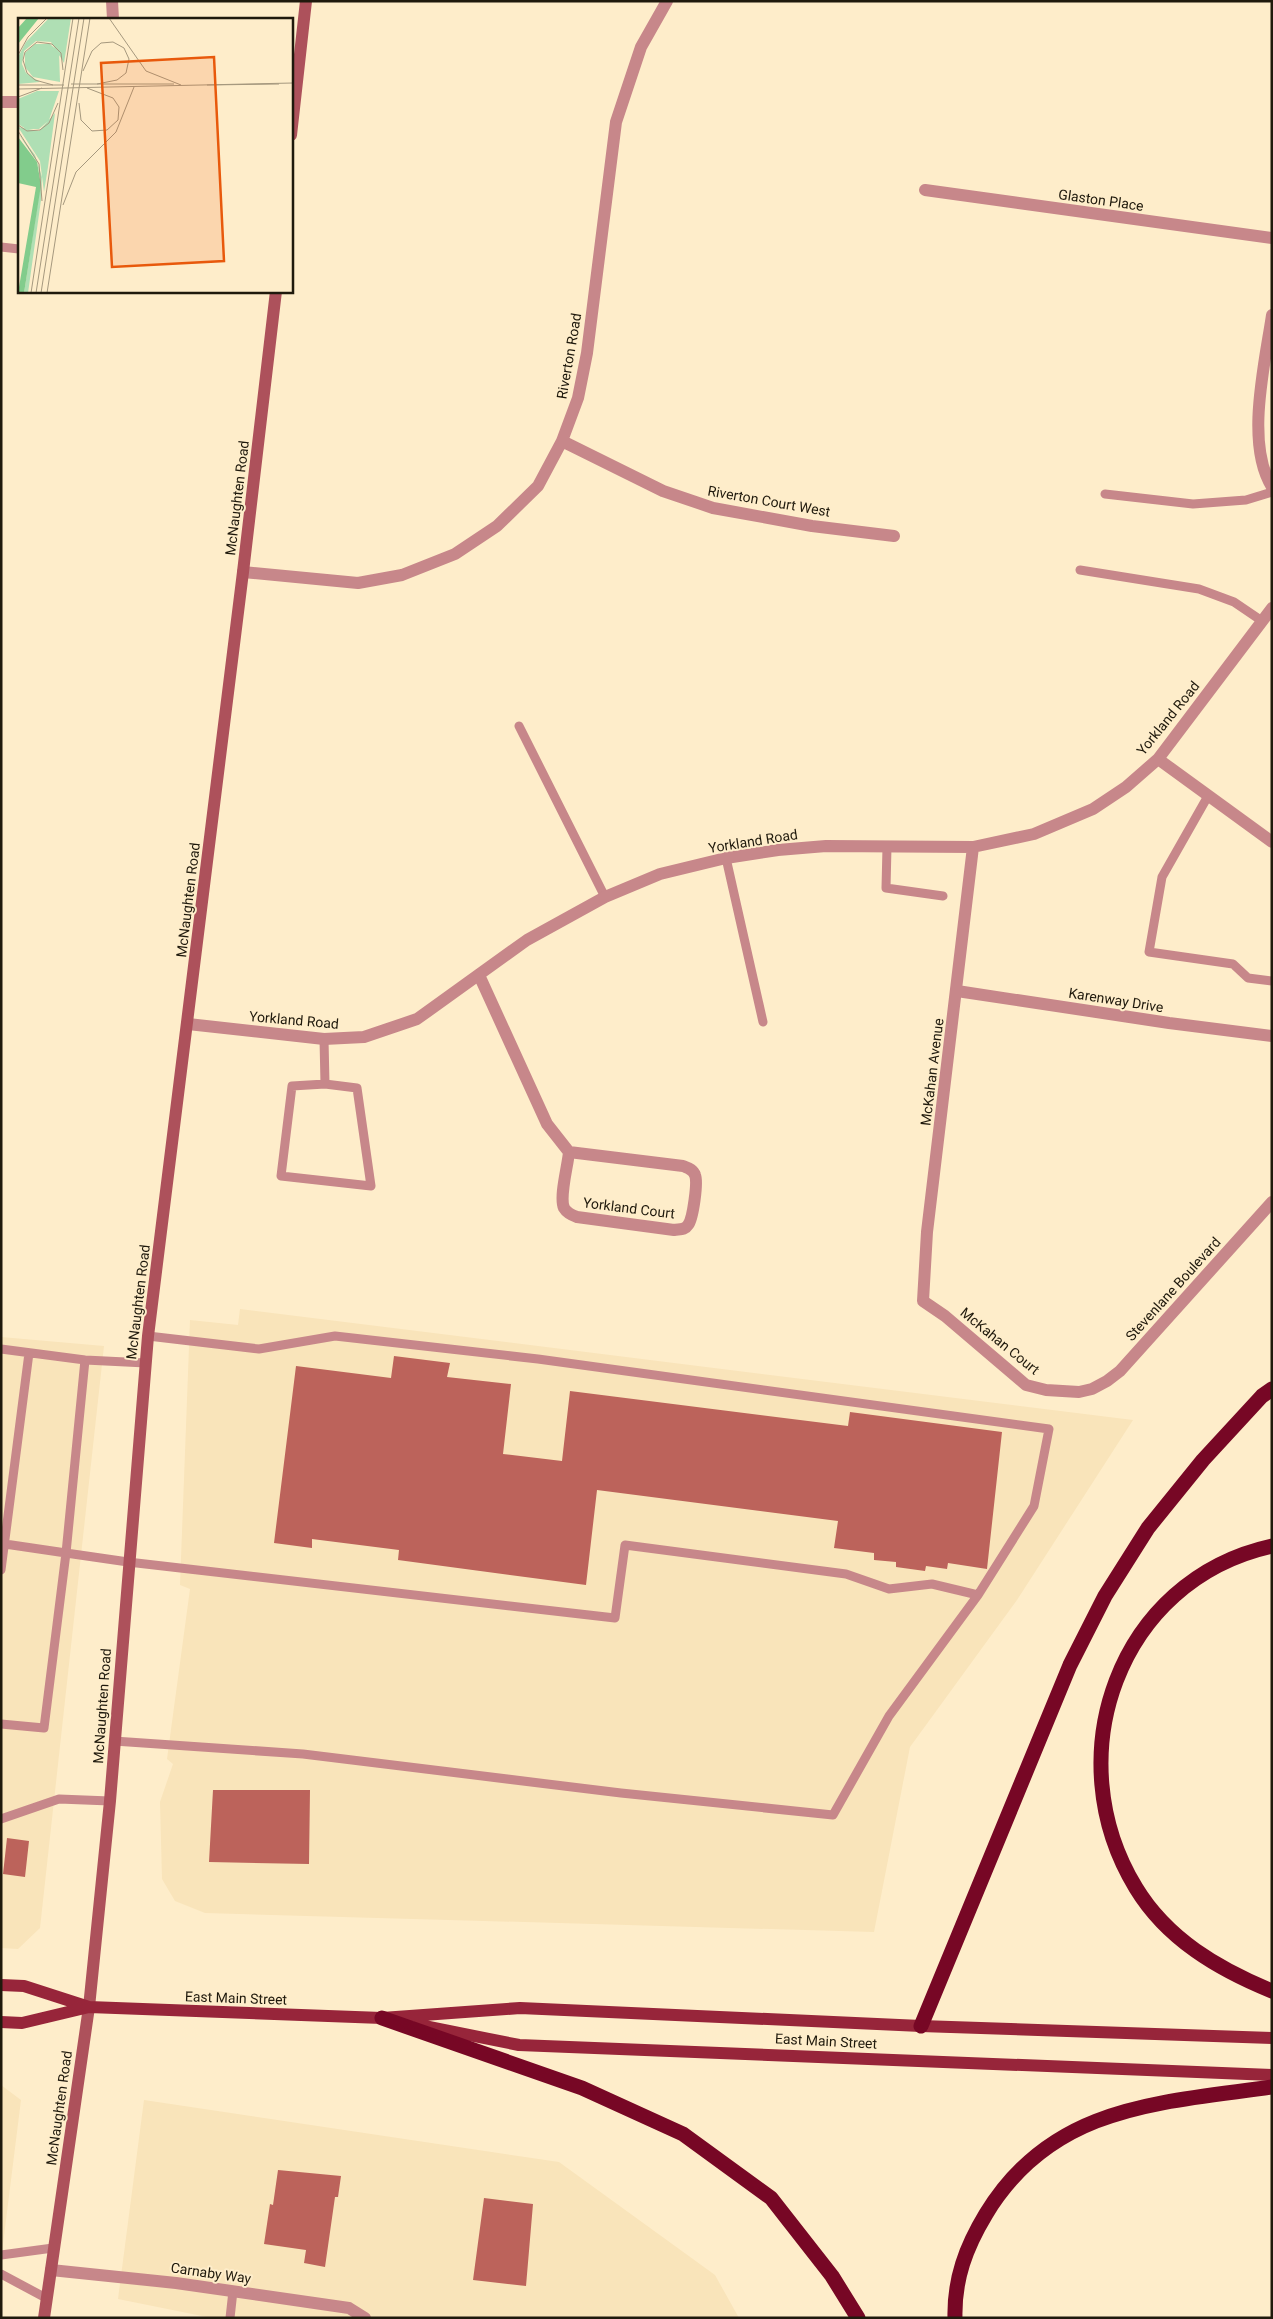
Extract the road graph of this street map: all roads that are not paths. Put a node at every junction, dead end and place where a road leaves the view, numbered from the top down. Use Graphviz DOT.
graph roads {
  1 [pos="112,1"];
  2 [pos="306,1"];
  3 [pos="667,1"];
  4 [pos="113,18"];
  5 [pos="1,102"];
  6 [pos="18,102"];
  7 [pos="292,126"];
  8 [pos="925,190"];
  9 [pos="1272,238"];
  10 [pos="1,247"];
  11 [pos="18,249"];
  12 [pos="276,292"];
  13 [pos="1272,315"];
  14 [pos="562,441"];
  15 [pos="1272,487"];
  16 [pos="1272,492"];
  17 [pos="1104,494"];
  18 [pos="894,536"];
  19 [pos="1080,570"];
  20 [pos="243,572"];
  21 [pos="1272,608"];
  22 [pos="1262,621"];
  23 [pos="519,726"];
  24 [pos="1158,759"];
  25 [pos="1208,796"];
  26 [pos="1272,842"];
  27 [pos="887,847"];
  28 [pos="973,847"];
  29 [pos="726,858"];
  30 [pos="605,896"];
  31 [pos="942,896"];
  32 [pos="479,976"];
  33 [pos="1272,981"];
  34 [pos="957,991"];
  35 [pos="763,1022"];
  36 [pos="188,1024"];
  37 [pos="1272,1036"];
  38 [pos="324,1039"];
  39 [pos="325,1084"];
  40 [pos="569,1152"];
  41 [pos="1272,1202"];
  42 [pos="923,1301"];
  43 [pos="148,1336"];
  44 [pos="1,1349"];
  45 [pos="29,1352"];
  46 [pos="85,1360"];
  47 [pos="146,1363"];
  48 [pos="1092,1389"];
  49 [pos="1272,1389"];
  50 [pos="5,1544"];
  51 [pos="1272,1546"];
  52 [pos="66,1552"];
  53 [pos="128,1562"];
  54 [pos="1,1570"];
  55 [pos="978,1595"];
  56 [pos="1,1724"];
  57 [pos="114,1741"];
  58 [pos="110,1801"];
  59 [pos="1,1819"];
  60 [pos="1,1985"];
  61 [pos="1272,1991"];
  62 [pos="89,2007"];
  63 [pos="382,2018"];
  64 [pos="1,2022"];
  65 [pos="921,2026"];
  66 [pos="1272,2038"];
  67 [pos="1272,2075"];
  68 [pos="1272,2087"];
  69 [pos="53,2248"];
  70 [pos="1,2255"];
  71 [pos="50,2270"];
  72 [pos="1,2274"];
  73 [pos="233,2291"];
  74 [pos="46,2298"];
  75 [pos="44,2318"];
  76 [pos="230,2318"];
  77 [pos="365,2318"];
  78 [pos="858,2318"];
  79 [pos="955,2318"];
  1 -- 4 [label="street"];
  2 -- 7 [label="street"];
  3 -- 14 [label="street, Riverton Road"];
  5 -- 6 [label="street"];
  8 -- 9 [label="street, Glaston Place"];
  10 -- 11 [label="lane"];
  12 -- 20 [label="street, McNaughten Road"];
  13 -- 15 [label="street"];
  14 -- 18 [label="street, Riverton Court West"];
  14 -- 20 [label="street, Riverton Road"];
  16 -- 17 [label="lane"];
  19 -- 22 [label="lane"];
  20 -- 36 [label="street, McNaughten Road"];
  21 -- 22 [label="street, Yorkland Road"];
  22 -- 24 [label="street, Yorkland Road"];
  23 -- 30 [label="lane"];
  24 -- 25 [label="street"];
  24 -- 28 [label="street, Yorkland Road"];
  25 -- 26 [label="street"];
  25 -- 33 [label="lane"];
  27 -- 28 [label="street, Yorkland Road"];
  27 -- 29 [label="street, Yorkland Road"];
  27 -- 31 [label="lane"];
  28 -- 34 [label="street, McKahan Avenue"];
  29 -- 30 [label="street, Yorkland Road"];
  29 -- 35 [label="lane"];
  30 -- 32 [label="street, Yorkland Road"];
  32 -- 38 [label="street, Yorkland Road"];
  32 -- 40 [label="street"];
  34 -- 37 [label="street, Karenway Drive"];
  34 -- 42 [label="street, McKahan Avenue"];
  36 -- 38 [label="street, Yorkland Road"];
  36 -- 43 [label="street, McNaughten Road"];
  38 -- 39 [label="lane"];
  39 -- 39 [label="lane"];
  40 -- 40 [label="street, Yorkland Court"];
  41 -- 48 [label="street, Stevenlane Boulevard"];
  42 -- 48 [label="street, McKahan Court"];
  43 -- 47 [label="street, McNaughten Road"];
  43 -- 55 [label="lane"];
  44 -- 45 [label="lane"];
  45 -- 46 [label="lane"];
  45 -- 50 [label="lane"];
  46 -- 47 [label="lane"];
  46 -- 52 [label="lane"];
  47 -- 53 [label="street, McNaughten Road"];
  49 -- 65 [label="highway"];
  50 -- 52 [label="lane"];
  50 -- 54 [label="lane"];
  51 -- 61 [label="highway"];
  52 -- 53 [label="lane"];
  52 -- 56 [label="lane"];
  53 -- 55 [label="lane"];
  53 -- 57 [label="street, McNaughten Road"];
  55 -- 57 [label="lane"];
  57 -- 58 [label="street, McNaughten Road"];
  58 -- 59 [label="lane"];
  58 -- 62 [label="street, McNaughten Road"];
  60 -- 62 [label="main road, East Main Street"];
  62 -- 63 [label="main road, East Main Street"];
  62 -- 64 [label="main road, East Main Street"];
  62 -- 69 [label="street, McNaughten Road"];
  63 -- 65 [label="main road, East Main Street"];
  63 -- 67 [label="main road, East Main Street"];
  63 -- 78 [label="highway"];
  65 -- 66 [label="main road, East Main Street"];
  68 -- 79 [label="highway"];
  69 -- 70 [label="lane"];
  69 -- 71 [label="street, McNaughten Road"];
  71 -- 73 [label="street, Carnaby Way"];
  71 -- 74 [label="street, McNaughten Road"];
  72 -- 74 [label="lane"];
  73 -- 76 [label="lane"];
  73 -- 77 [label="street, Carnaby Way"];
  74 -- 75 [label="street, McNaughten Road"];
}
